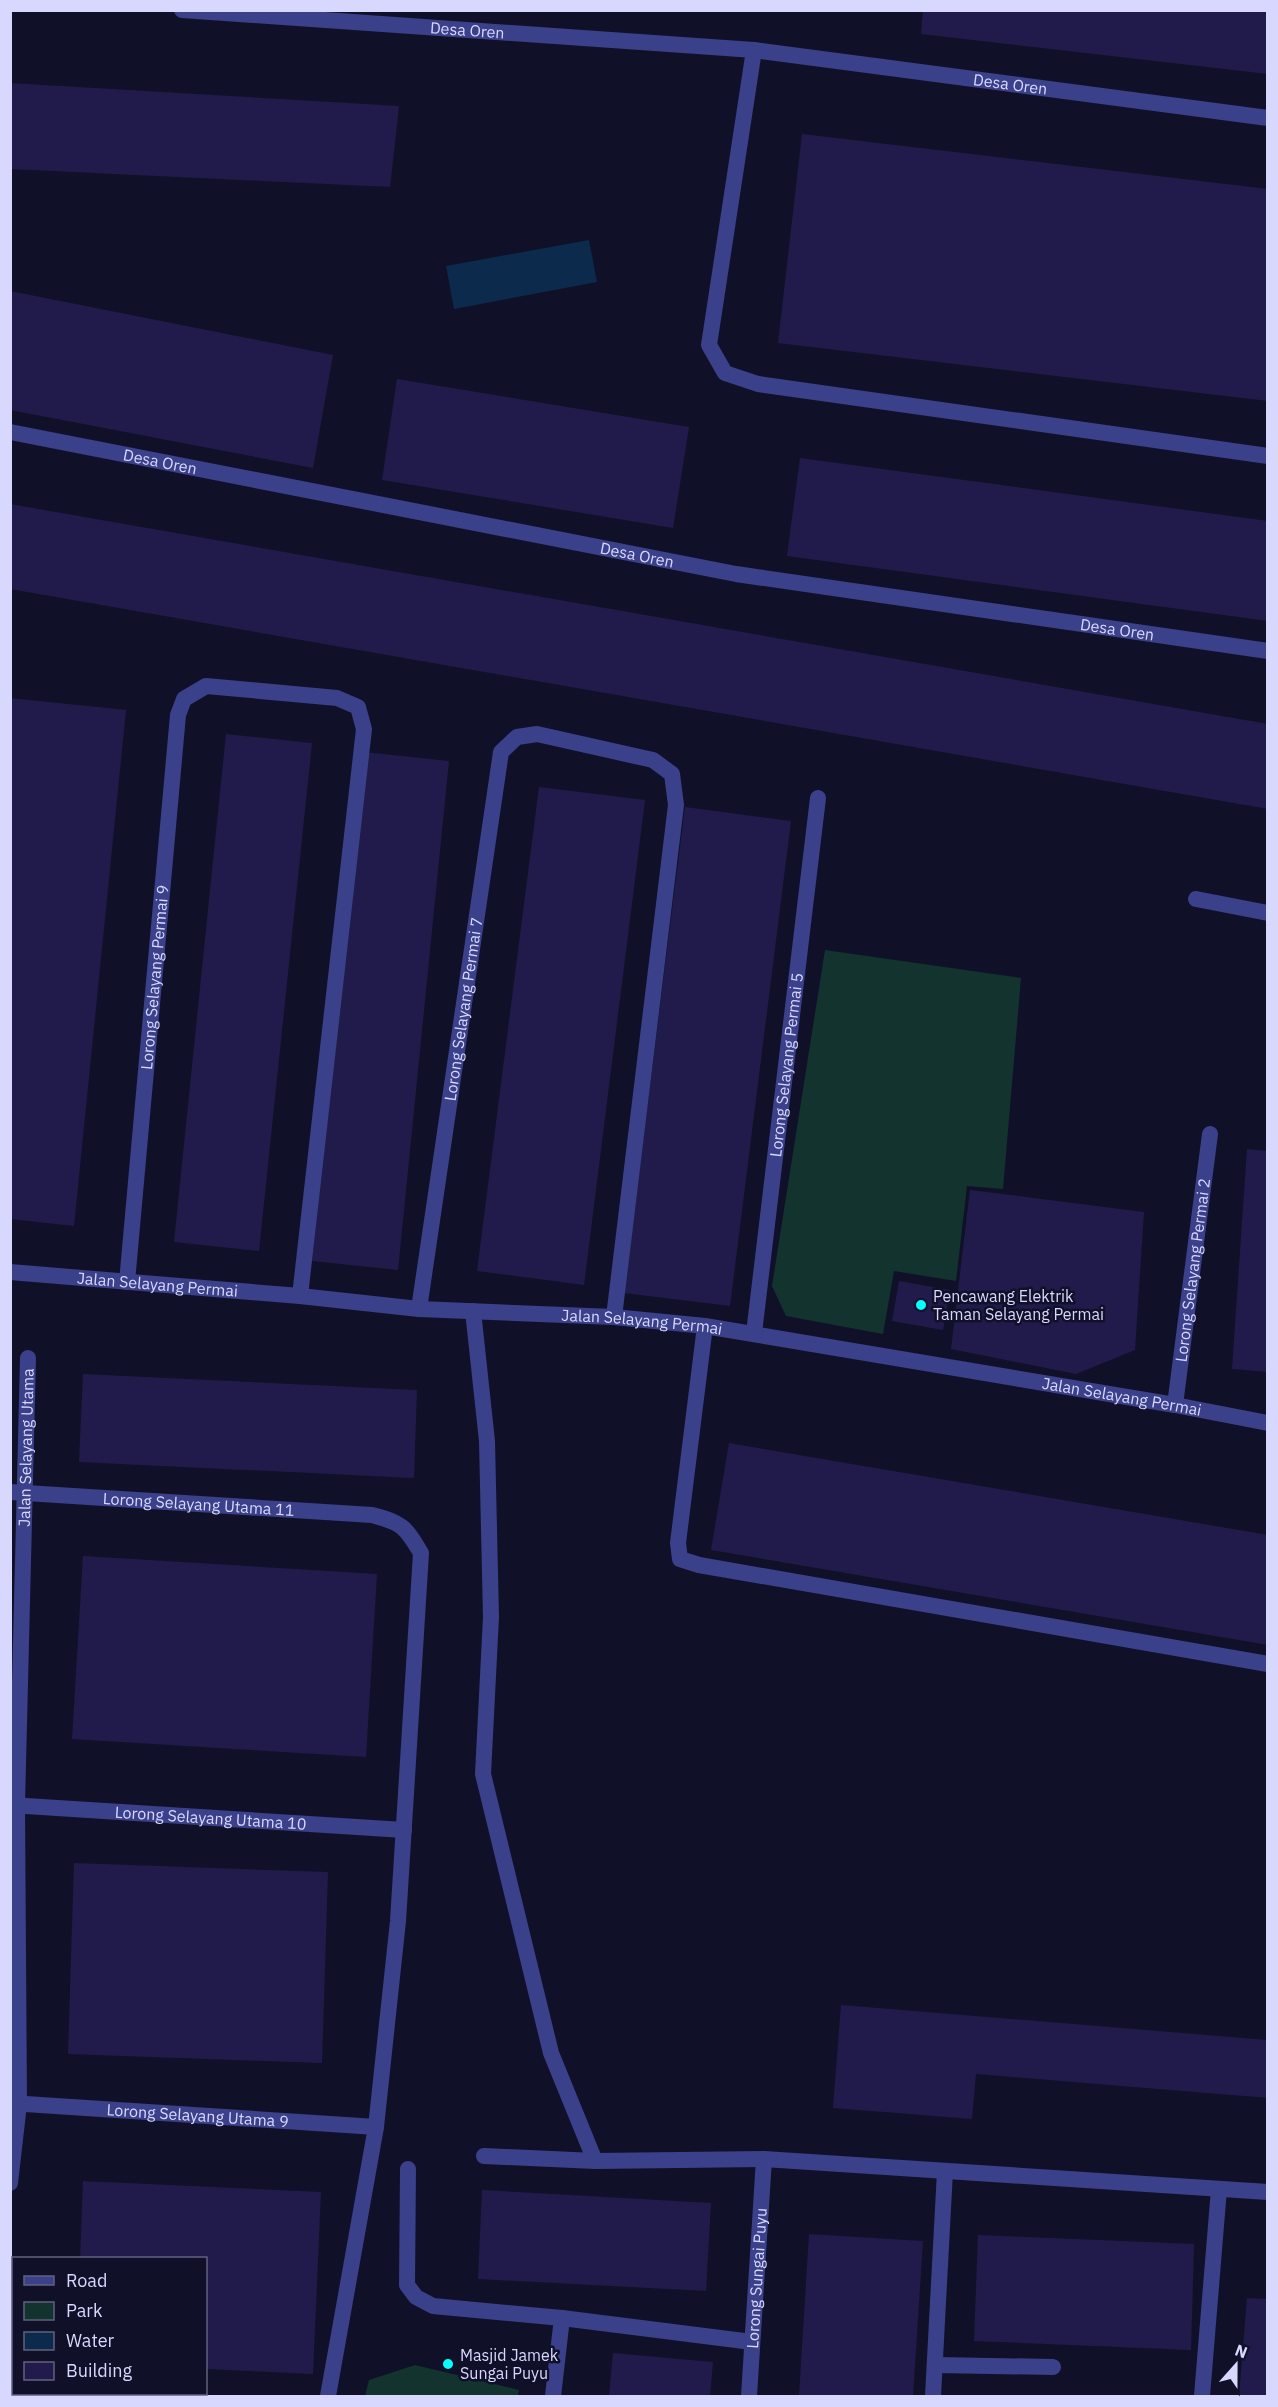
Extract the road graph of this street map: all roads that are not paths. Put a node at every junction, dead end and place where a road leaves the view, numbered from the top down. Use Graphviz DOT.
graph roads {
  1 [pos="182,10"];
  2 [pos="754,50"];
  3 [pos="1268,118"];
  4 [pos="10,432"];
  5 [pos="1268,456"];
  6 [pos="1268,651"];
  7 [pos="818,798"];
  8 [pos="1196,899"];
  9 [pos="1268,913"];
  10 [pos="1210,1134"];
  11 [pos="10,1272"];
  12 [pos="127,1282"];
  13 [pos="300,1296"];
  14 [pos="418,1309"];
  15 [pos="473,1311"];
  16 [pos="614,1317"];
  17 [pos="705,1326"];
  18 [pos="754,1333"];
  19 [pos="28,1358"];
  20 [pos="1175,1405"];
  21 [pos="1268,1423"];
  22 [pos="18,1493"];
  23 [pos="1268,1664"];
  24 [pos="14,1805"];
  25 [pos="404,1830"];
  26 [pos="15,2104"];
  27 [pos="376,2127"];
  28 [pos="484,2156"];
  29 [pos="764,2159"];
  30 [pos="595,2161"];
  31 [pos="408,2169"];
  32 [pos="945,2171"];
  33 [pos="10,2183"];
  34 [pos="1219,2189"];
  35 [pos="1268,2192"];
  36 [pos="562,2318"];
  37 [pos="752,2342"];
  38 [pos="936,2365"];
  39 [pos="1053,2367"];
  40 [pos="328,2397"];
  41 [pos="553,2397"];
  42 [pos="749,2397"];
  43 [pos="933,2397"];
  44 [pos="1202,2397"];
  1 -- 2 [label="street, Desa Oren"];
  2 -- 3 [label="street, Desa Oren"];
  2 -- 5 [label="street"];
  4 -- 6 [label="street, Desa Oren"];
  7 -- 18 [label="street, Lorong Selayang Permai 5"];
  8 -- 9 [label="street"];
  10 -- 20 [label="street, Lorong Selayang Permai 2"];
  11 -- 12 [label="street, Jalan Selayang Permai"];
  12 -- 13 [label="street, Jalan Selayang Permai"];
  12 -- 13 [label="street, Lorong Selayang Permai 9"];
  13 -- 14 [label="street, Jalan Selayang Permai"];
  14 -- 15 [label="street, Jalan Selayang Permai"];
  14 -- 16 [label="street, Lorong Selayang Permai 7"];
  15 -- 16 [label="street, Jalan Selayang Permai"];
  15 -- 30 [label="street"];
  16 -- 17 [label="street, Jalan Selayang Permai"];
  17 -- 18 [label="street, Jalan Selayang Permai"];
  17 -- 23 [label="street"];
  18 -- 20 [label="street, Jalan Selayang Permai"];
  19 -- 22 [label="street, Jalan Selayang Utama"];
  20 -- 21 [label="street, Jalan Selayang Permai"];
  22 -- 24 [label="street, Jalan Selayang Utama"];
  22 -- 25 [label="street, Lorong Selayang Utama 11"];
  24 -- 25 [label="street, Lorong Selayang Utama 10"];
  24 -- 26 [label="street, Jalan Selayang Utama"];
  25 -- 27 [label="street, Lorong Selayang Utama 11"];
  26 -- 27 [label="street, Lorong Selayang Utama 9"];
  26 -- 33 [label="street, Jalan Selayang Utama"];
  27 -- 40 [label="street, Lorong Selayang Utama 11"];
  28 -- 30 [label="street"];
  29 -- 30 [label="street"];
  29 -- 32 [label="street"];
  29 -- 37 [label="street, Lorong Sungai Puyu"];
  31 -- 36 [label="street"];
  32 -- 34 [label="street"];
  32 -- 38 [label="street"];
  34 -- 35 [label="street"];
  34 -- 44 [label="street"];
  36 -- 37 [label="street"];
  36 -- 41 [label="street"];
  37 -- 42 [label="street, Lorong Sungai Puyu"];
  38 -- 39 [label="street"];
  38 -- 43 [label="street"];
}
